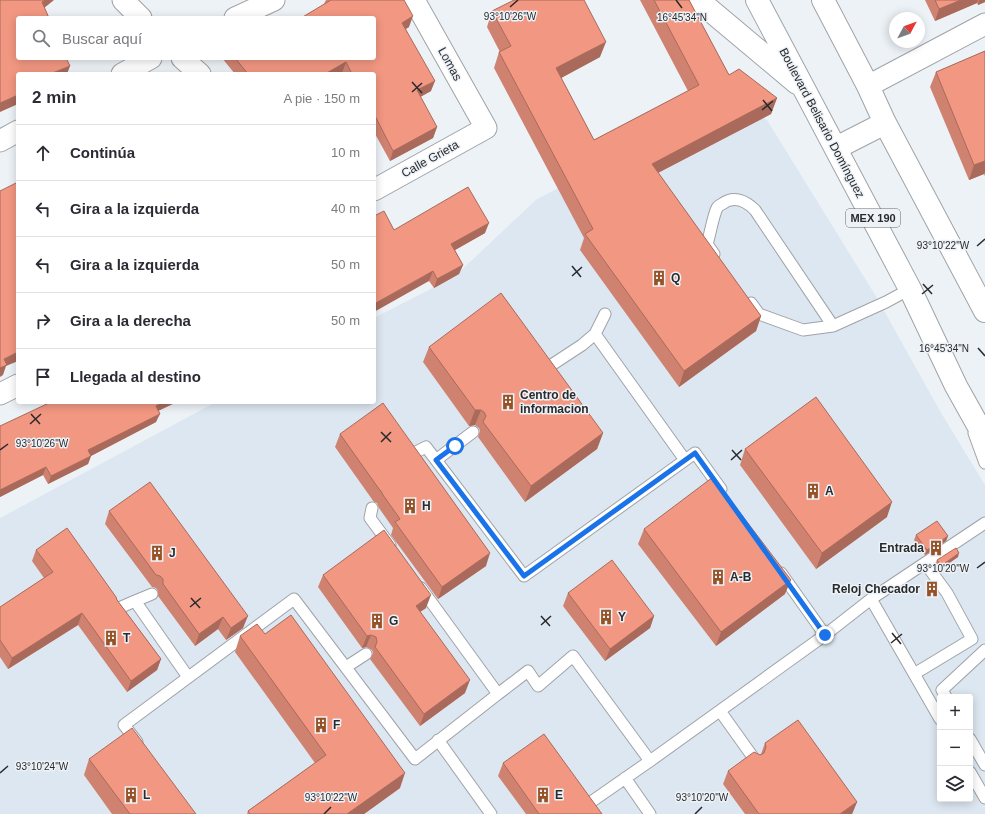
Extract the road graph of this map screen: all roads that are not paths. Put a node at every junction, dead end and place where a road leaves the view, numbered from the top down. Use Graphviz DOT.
graph roads {
  1 [pos="123,0"];
  2 [pos="274,0"];
  3 [pos="414,0"];
  4 [pos="698,0"];
  5 [pos="757,0"];
  6 [pos="823,0"];
  7 [pos="139,16"];
  8 [pos="239,16"];
  9 [pos="985,24"];
  10 [pos="147,60"];
  11 [pos="184,60"];
  12 [pos="126,72"];
  13 [pos="198,72"];
  14 [pos="868,86"];
  15 [pos="806,90"];
  16 [pos="885,123"];
  17 [pos="486,128"];
  18 [pos="16,132"];
  19 [pos="0,141"];
  20 [pos="836,148"];
  21 [pos="376,189"];
  22 [pos="721,263"];
  23 [pos="910,289"];
  24 [pos="745,295"];
  25 [pos="985,311"];
  26 [pos="606,314"];
  27 [pos="832,326"];
  28 [pos="595,334"];
  29 [pos="550,366"];
  30 [pos="16,386"];
  31 [pos="956,386"];
  32 [pos="0,394"];
  33 [pos="473,432"];
  34 [pos="985,438"];
  35 [pos="416,452"];
  36 [pos="436,460"];
  37 [pos="685,460"];
  38 [pos="985,463"];
  39 [pos="728,498"];
  40 [pos="372,508"];
  41 [pos="985,523"];
  42 [pos="398,556"];
  43 [pos="925,562"];
  44 [pos="774,563"];
  45 [pos="416,581"];
  46 [pos="152,594"];
  47 [pos="871,599"];
  48 [pos="135,601"];
  49 [pos="119,608"];
  50 [pos="825,635"];
  51 [pos="985,650"];
  52 [pos="366,654"];
  53 [pos="346,667"];
  54 [pos="914,674"];
  55 [pos="188,677"];
  56 [pos="498,694"];
  57 [pos="944,694"];
  58 [pos="720,711"];
  59 [pos="937,714"];
  60 [pos="438,740"];
  61 [pos="973,744"];
  62 [pos="142,748"];
  63 [pos="755,760"];
  64 [pos="650,761"];
  65 [pos="985,765"];
  66 [pos="973,777"];
  67 [pos="624,778"];
  68 [pos="985,798"];
  69 [pos="591,802"];
  70 [pos="491,814"];
  71 [pos="650,814"];
  1 -- 7 [label="street"];
  2 -- 8 [label="street"];
  3 -- 17 [label="street, Lomas"];
  4 -- 15 [label="main road"];
  5 -- 15 [label="main road, Boulevard Belisario Domínguez / MEX 190"];
  6 -- 14 [label="main road"];
  9 -- 14 [label="street"];
  10 -- 12 [label="street"];
  11 -- 13 [label="street"];
  14 -- 16 [label="main road"];
  15 -- 20 [label="main road, Boulevard Belisario Domínguez / MEX 190"];
  16 -- 20 [label="main road"];
  16 -- 25 [label="main road"];
  17 -- 21 [label="street, Calle Grieta"];
  18 -- 19 [label="street"];
  20 -- 23 [label="main road, Boulevard Belisario Domínguez / MEX 190"];
  22 -- 27 [label="lane"];
  23 -- 27 [label="lane"];
  23 -- 31 [label="main road, Boulevard Belisario Domínguez / MEX 190"];
  24 -- 27 [label="lane"];
  26 -- 28 [label="lane"];
  28 -- 29 [label="lane"];
  28 -- 37 [label="lane"];
  30 -- 32 [label="street"];
  31 -- 34 [label="main road, Boulevard Belisario Domínguez / MEX 190"];
  31 -- 38 [label="lane"];
  33 -- 36 [label="lane"];
  35 -- 36 [label="lane"];
  36 -- 37 [label="lane"];
  37 -- 39 [label="lane"];
  40 -- 42 [label="lane"];
  41 -- 43 [label="lane"];
  43 -- 47 [label="lane"];
  43 -- 54 [label="lane"];
  44 -- 50 [label="lane"];
  45 -- 56 [label="lane"];
  46 -- 48 [label="lane"];
  47 -- 50 [label="lane"];
  47 -- 54 [label="lane"];
  48 -- 49 [label="lane"];
  48 -- 55 [label="lane"];
  50 -- 58 [label="lane"];
  51 -- 57 [label="lane"];
  52 -- 53 [label="lane"];
  53 -- 55 [label="lane"];
  53 -- 60 [label="lane"];
  54 -- 59 [label="lane"];
  55 -- 62 [label="lane"];
  56 -- 60 [label="lane"];
  56 -- 64 [label="lane"];
  58 -- 63 [label="lane"];
  58 -- 64 [label="lane"];
  60 -- 70 [label="lane"];
  61 -- 65 [label="lane"];
  64 -- 67 [label="lane"];
  66 -- 68 [label="lane"];
  67 -- 69 [label="lane"];
  67 -- 71 [label="lane"];
}
